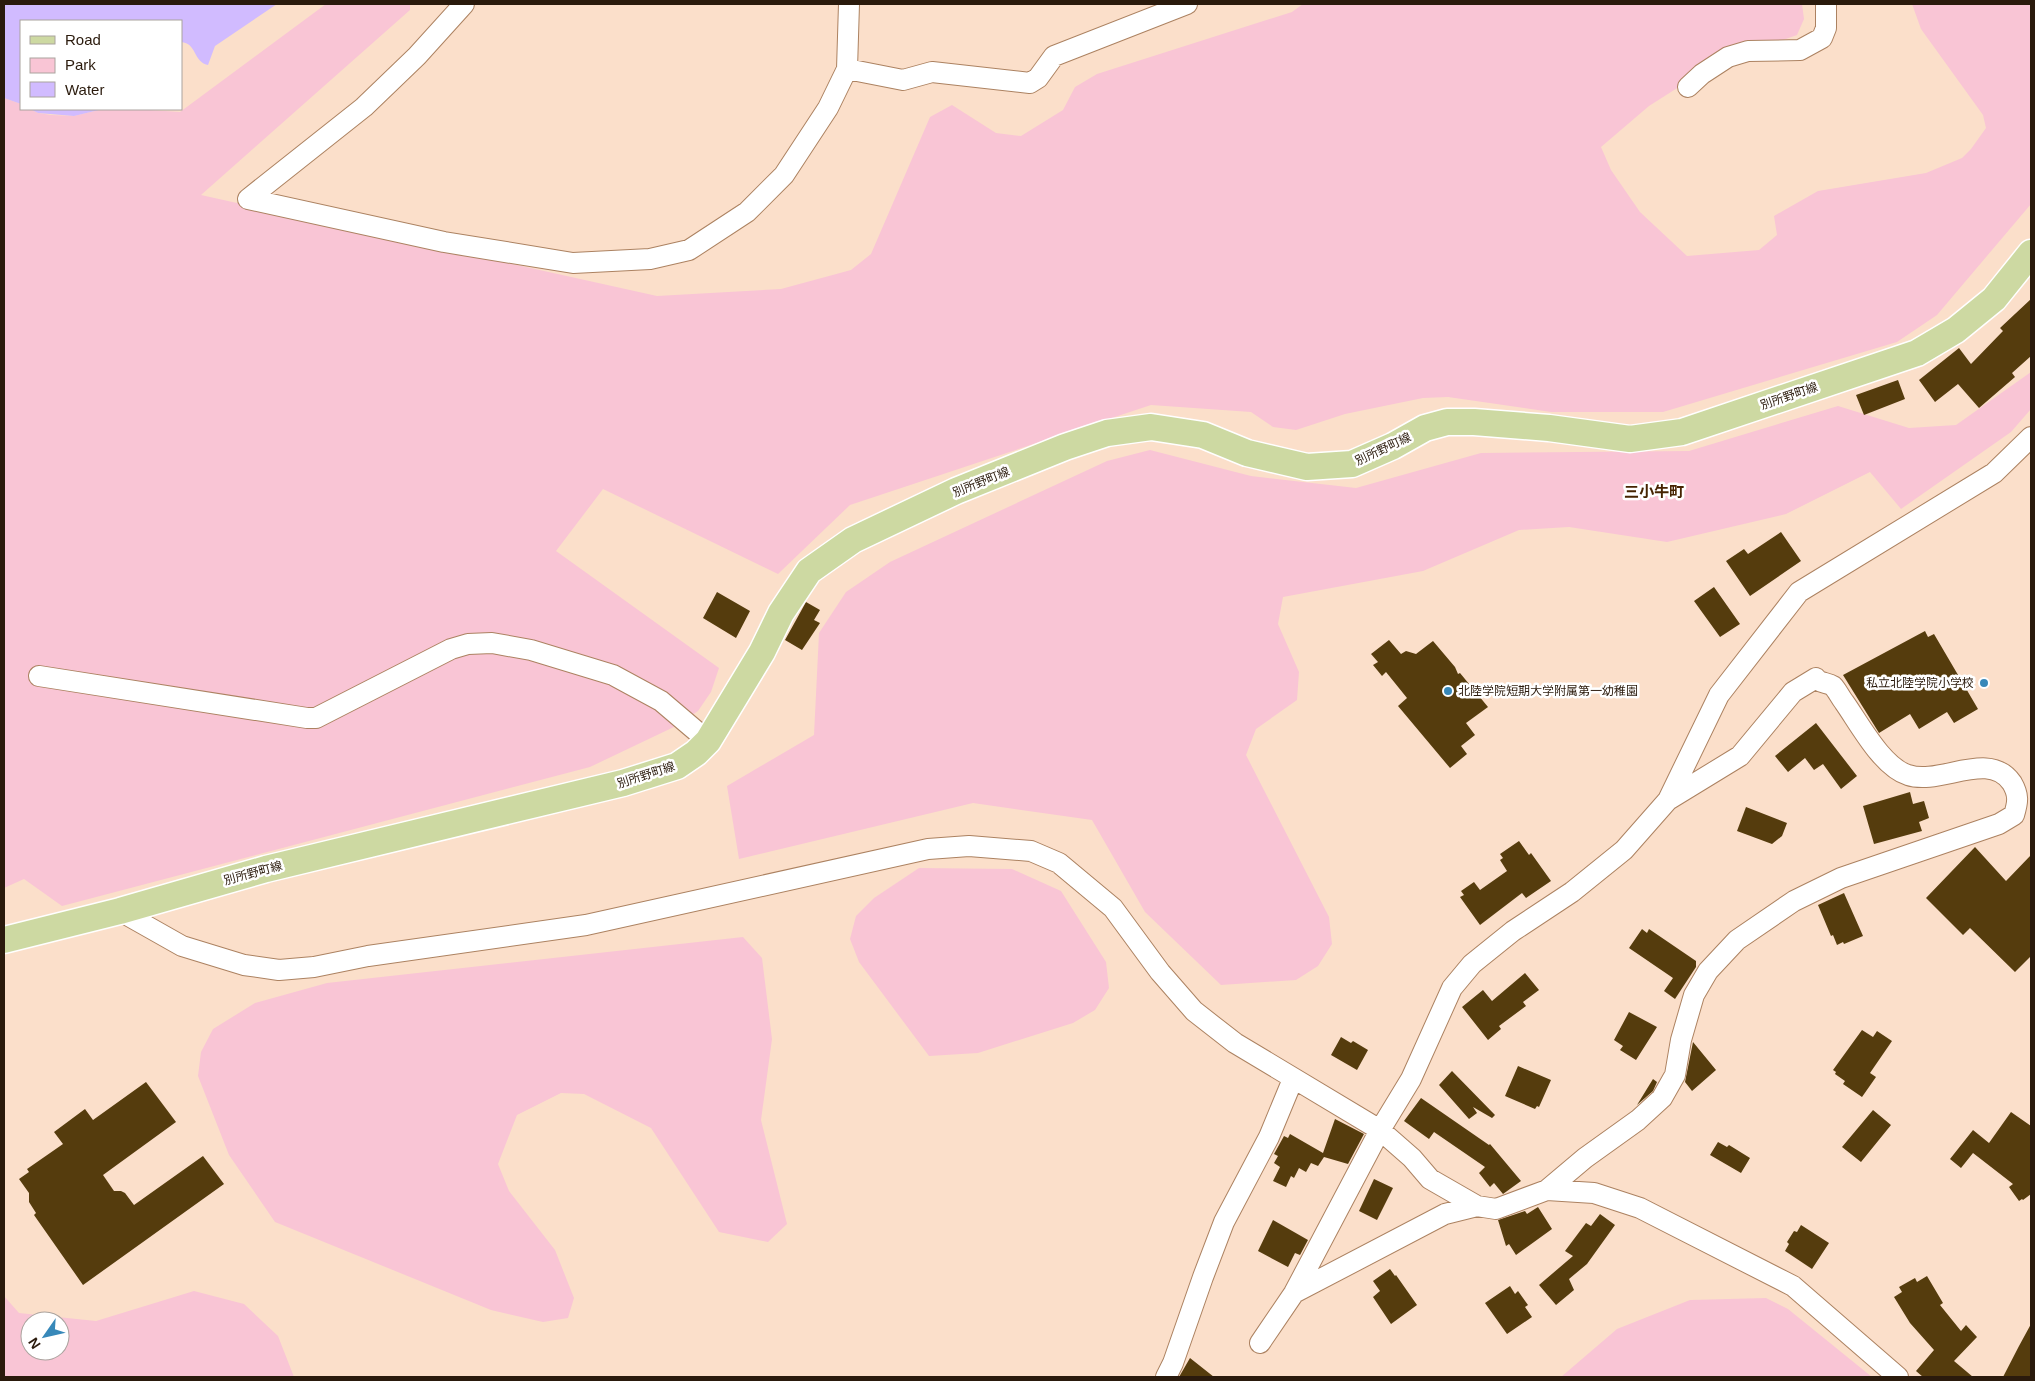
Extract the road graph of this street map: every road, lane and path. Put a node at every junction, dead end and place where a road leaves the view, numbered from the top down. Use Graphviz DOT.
graph roads {
  1 [pos="464,4"];
  2 [pos="849,4"];
  3 [pos="1187,4"];
  4 [pos="1826,4"];
  5 [pos="847,69"];
  6 [pos="1688,88"];
  7 [pos="2031,253"];
  8 [pos="2031,437"];
  9 [pos="40,676"];
  10 [pos="708,741"];
  11 [pos="1668,800"];
  12 [pos="120,911"];
  13 [pos="4,940"];
  14 [pos="1293,1079"];
  15 [pos="1380,1130"];
  16 [pos="1547,1190"];
  17 [pos="1477,1206"];
  18 [pos="1294,1293"];
  19 [pos="1260,1343"];
  20 [pos="1166,1377"];
  21 [pos="1898,1377"];
  1 -- 5 [label="street"];
  2 -- 5 [label="street"];
  3 -- 5 [label="street"];
  4 -- 6 [label="street"];
  7 -- 10 [label="main road, 別所野町線"];
  8 -- 11 [label="street"];
  9 -- 10 [label="street"];
  10 -- 12 [label="main road, 別所野町線"];
  11 -- 15 [label="street"];
  11 -- 16 [label="street"];
  12 -- 13 [label="main road, 別所野町線"];
  12 -- 14 [label="street"];
  14 -- 15 [label="street"];
  14 -- 20 [label="street"];
  15 -- 17 [label="street"];
  15 -- 18 [label="street"];
  16 -- 17 [label="street"];
  16 -- 21 [label="street"];
  17 -- 18 [label="street"];
  18 -- 19 [label="street"];
}
